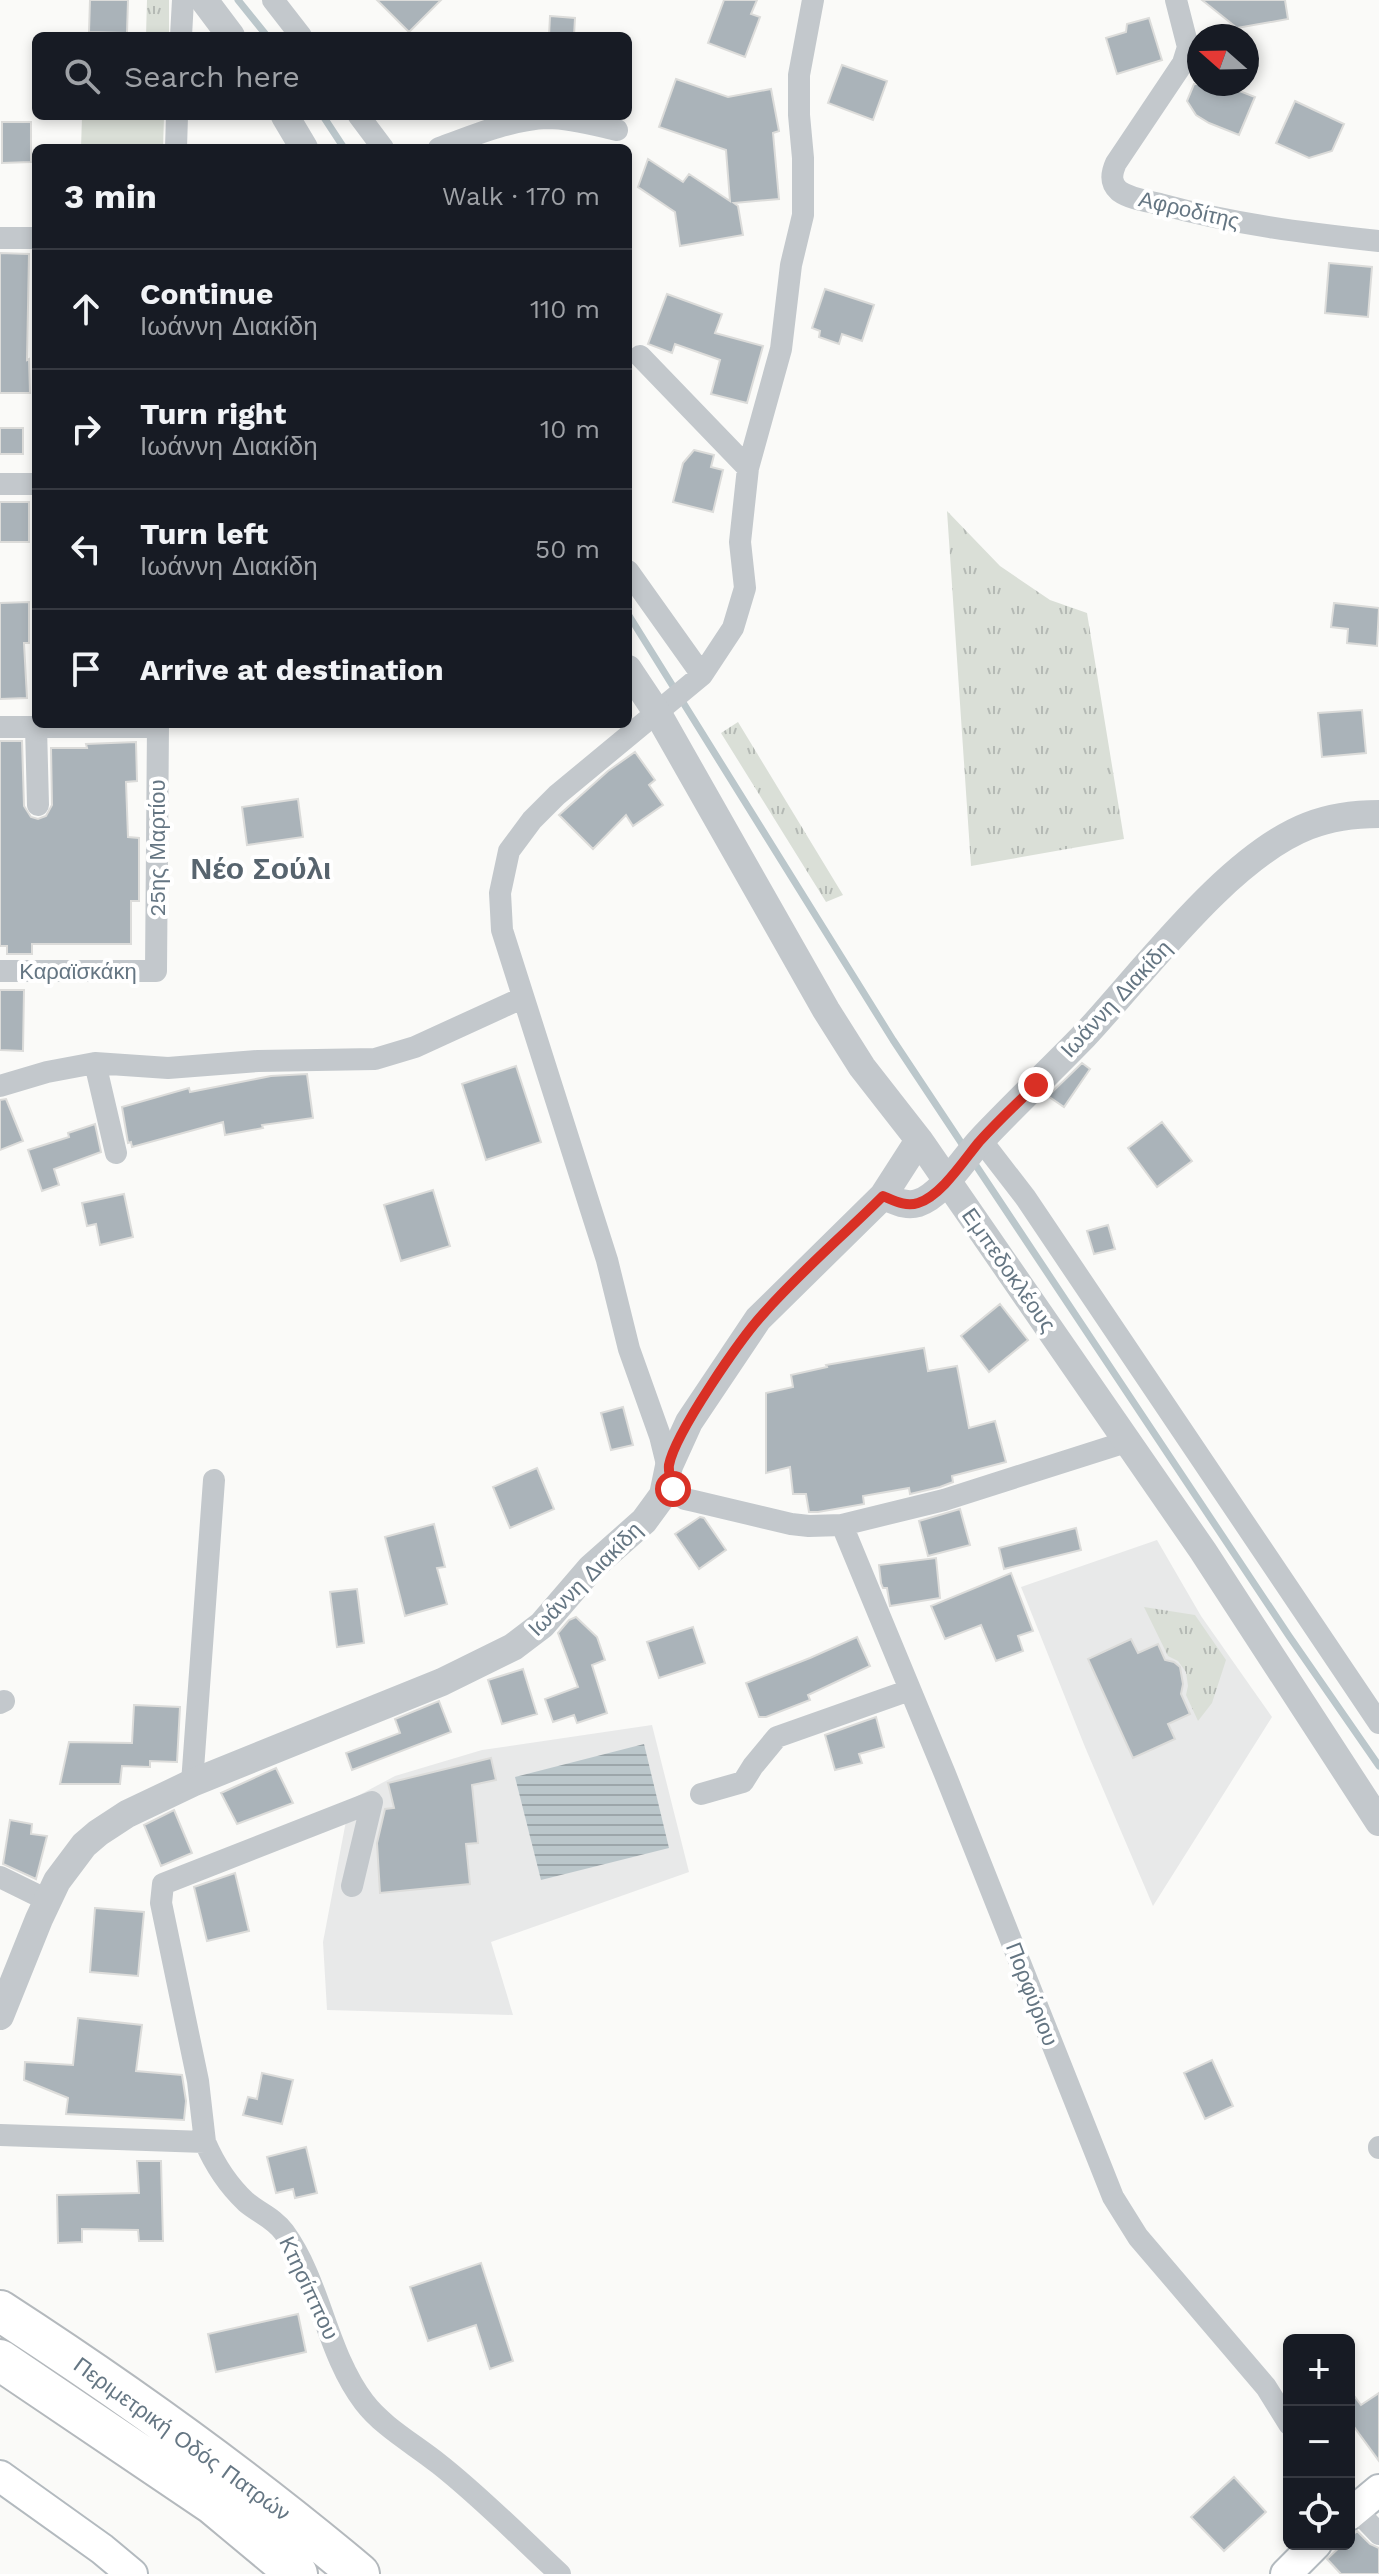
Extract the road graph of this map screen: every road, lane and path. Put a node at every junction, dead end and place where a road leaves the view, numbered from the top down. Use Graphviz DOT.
graph roads {
  1 [pos="183,0"];
  2 [pos="204,0"];
  3 [pos="273,0"];
  4 [pos="813,0"];
  5 [pos="1176,0"];
  6 [pos="181,32"];
  7 [pos="228,32"];
  8 [pos="298,32"];
  9 [pos="177,120"];
  10 [pos="287,120"];
  11 [pos="362,120"];
  12 [pos="535,120"];
  13 [pos="566,120"];
  14 [pos="617,130"];
  15 [pos="176,144"];
  16 [pos="302,144"];
  17 [pos="380,144"];
  18 [pos="451,144"];
  19 [pos="0,238"];
  20 [pos="32,238"];
  21 [pos="1379,241"];
  22 [pos="640,356"];
  23 [pos="748,468"];
  24 [pos="0,484"];
  25 [pos="32,484"];
  26 [pos="632,578"];
  27 [pos="632,675"];
  28 [pos="695,682"];
  29 [pos="658,714"];
  30 [pos="0,727"];
  31 [pos="32,727"];
  32 [pos="36,728"];
  33 [pos="158,728"];
  34 [pos="38,805"];
  35 [pos="1379,814"];
  36 [pos="0,971"];
  37 [pos="156,971"];
  38 [pos="522,998"];
  39 [pos="95,1063"];
  40 [pos="0,1086"];
  41 [pos="919,1140"];
  42 [pos="981,1140"];
  43 [pos="116,1153"];
  44 [pos="947,1180"];
  45 [pos="883,1196"];
  46 [pos="1126,1442"];
  47 [pos="669,1466"];
  48 [pos="214,1480"];
  49 [pos="842,1525"];
  50 [pos="910,1690"];
  51 [pos="1379,1723"];
  52 [pos="192,1783"];
  53 [pos="701,1794"];
  54 [pos="1379,1822"];
  55 [pos="0,1877"];
  56 [pos="352,1886"];
  57 [pos="47,1900"];
  58 [pos="0,2016"];
  59 [pos="0,2135"];
  60 [pos="205,2142"];
  61 [pos="0,2311"];
  62 [pos="0,2360"];
  63 [pos="1283,2414"];
  64 [pos="0,2476"];
  65 [pos="1379,2490"];
  66 [pos="1355,2510"];
  67 [pos="1355,2514"];
  68 [pos="1379,2534"];
  69 [pos="1310,2550"];
  70 [pos="132,2574"];
  71 [pos="297,2574"];
  72 [pos="359,2574"];
  73 [pos="560,2574"];
  74 [pos="1286,2574"];
  1 -- 6 [label="street"];
  2 -- 7 [label="street"];
  3 -- 8 [label="street"];
  4 -- 23 [label="street"];
  5 -- 21 [label="street, Αφροδίτης"];
  9 -- 15 [label="street"];
  10 -- 16 [label="street"];
  11 -- 17 [label="street"];
  12 -- 18 [label="street"];
  13 -- 14 [label="street"];
  19 -- 20 [label="street"];
  22 -- 23 [label="street"];
  23 -- 28 [label="street"];
  24 -- 25 [label="street"];
  26 -- 28 [label="street"];
  27 -- 29 [label="street, Εμπεδοκλέους"];
  28 -- 29 [label="street"];
  29 -- 38 [label="street"];
  29 -- 41 [label="street, Εμπεδοκλέους"];
  30 -- 31 [label="street"];
  32 -- 34 [label="street"];
  33 -- 37 [label="street, 25ης Μαρτίου"];
  35 -- 42 [label="street, Ιωάννη Διακίδη"];
  36 -- 37 [label="street, Καραϊσκάκη"];
  38 -- 39 [label="street"];
  38 -- 47 [label="street"];
  39 -- 40 [label="street"];
  39 -- 43 [label="street"];
  41 -- 44 [label="street, Εμπεδοκλέους"];
  41 -- 45 [label="street"];
  42 -- 44 [label="street, Ιωάννη Διακίδη"];
  42 -- 51 [label="street"];
  44 -- 45 [label="street, Ιωάννη Διακίδη"];
  44 -- 46 [label="street, Εμπεδοκλέους"];
  45 -- 47 [label="street, Ιωάννη Διακίδη"];
  46 -- 49 [label="street"];
  46 -- 54 [label="street, Εμπεδοκλέους"];
  47 -- 49 [label="street"];
  47 -- 52 [label="street, Ιωάννη Διακίδη"];
  48 -- 52 [label="street"];
  49 -- 50 [label="street, Πορφύριου"];
  50 -- 53 [label="street"];
  50 -- 63 [label="street, Πορφύριου"];
  52 -- 57 [label="street, Ιωάννη Διακίδη"];
  55 -- 57 [label="street"];
  56 -- 60 [label="street"];
  57 -- 58 [label="street, Ιωάννη Διακίδη"];
  59 -- 60 [label="street"];
  60 -- 73 [label="street, Κτησίππου"];
  61 -- 72 [label="highway, Περιμετρική Οδός Πατρών"];
  62 -- 71 [label="highway, Περιμετρική Οδός Πατρών"];
  64 -- 70 [label="main road"];
  65 -- 66 [label="main road"];
  67 -- 68 [label="street"];
  69 -- 74 [label="main road"];
}
